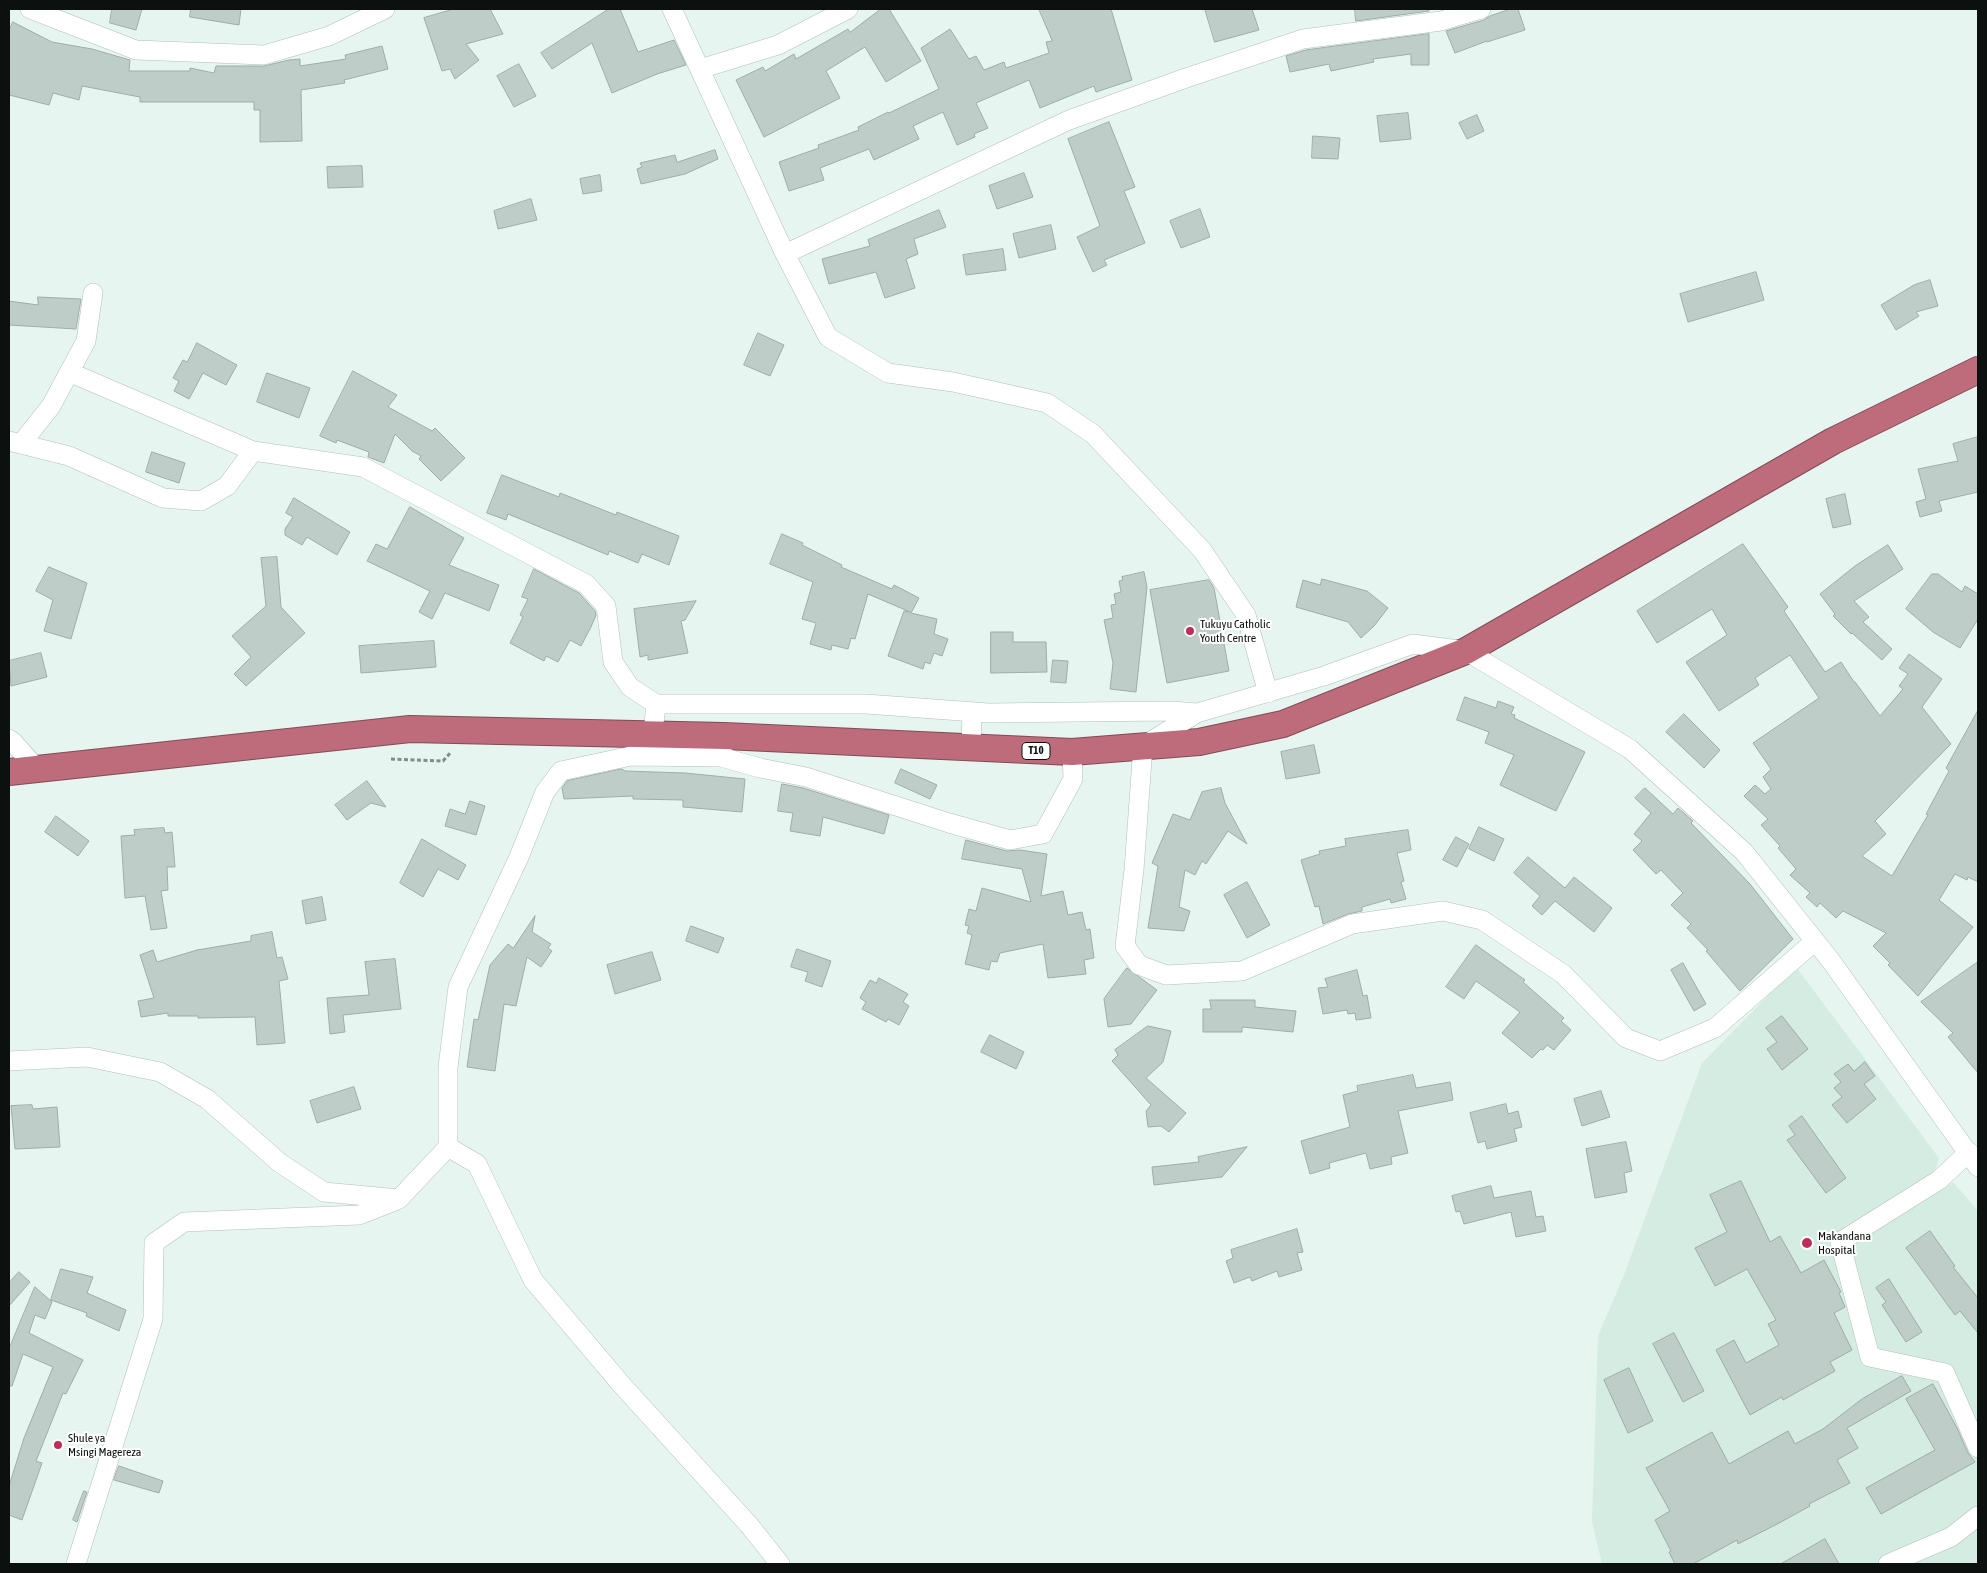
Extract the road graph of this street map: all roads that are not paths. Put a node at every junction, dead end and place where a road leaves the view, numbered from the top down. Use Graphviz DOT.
graph roads {
  1 [pos="30,9"];
  2 [pos="385,9"];
  3 [pos="672,9"];
  4 [pos="848,9"];
  5 [pos="1481,9"];
  6 [pos="700,69"];
  7 [pos="785,254"];
  8 [pos="93,293"];
  9 [pos="1978,370"];
  10 [pos="69,372"];
  11 [pos="15,442"];
  12 [pos="253,451"];
  13 [pos="1466,651"];
  14 [pos="1268,693"];
  15 [pos="656,704"];
  16 [pos="972,712"];
  17 [pos="1197,713"];
  18 [pos="653,734"];
  19 [pos="9,740"];
  20 [pos="722,746"];
  21 [pos="1143,746"];
  22 [pos="971,748"];
  23 [pos="1072,752"];
  24 [pos="37,769"];
  25 [pos="9,772"];
  26 [pos="1815,941"];
  27 [pos="9,1061"];
  28 [pos="448,1148"];
  29 [pos="1974,1160"];
  30 [pos="399,1199"];
  31 [pos="1978,1448"];
  32 [pos="1978,1516"];
  33 [pos="76,1564"];
  34 [pos="780,1564"];
  35 [pos="1888,1564"];
  1 -- 2 [label="street"];
  3 -- 6 [label="street"];
  4 -- 6 [label="street"];
  5 -- 7 [label="street"];
  6 -- 7 [label="street"];
  7 -- 14 [label="street"];
  8 -- 10 [label="street"];
  9 -- 13 [label="highway, T10"];
  10 -- 11 [label="street"];
  10 -- 12 [label="street"];
  11 -- 12 [label="street"];
  12 -- 15 [label="street"];
  13 -- 14 [label="street"];
  13 -- 21 [label="highway, T10"];
  13 -- 26 [label="street"];
  14 -- 17 [label="street"];
  15 -- 16 [label="street"];
  15 -- 18 [label="street"];
  16 -- 17 [label="street"];
  16 -- 22 [label="street"];
  17 -- 21 [label="street"];
  18 -- 20 [label="highway, T10"];
  18 -- 24 [label="highway, T10"];
  19 -- 24 [label="street"];
  20 -- 22 [label="highway, T10"];
  20 -- 23 [label="street"];
  20 -- 28 [label="street"];
  21 -- 23 [label="highway, T10"];
  21 -- 26 [label="street"];
  22 -- 23 [label="highway, T10"];
  24 -- 25 [label="highway, T10"];
  26 -- 29 [label="street"];
  27 -- 30 [label="street"];
  28 -- 30 [label="street"];
  28 -- 34 [label="street"];
  29 -- 31 [label="street"];
  30 -- 33 [label="street"];
  32 -- 35 [label="street"];
}
